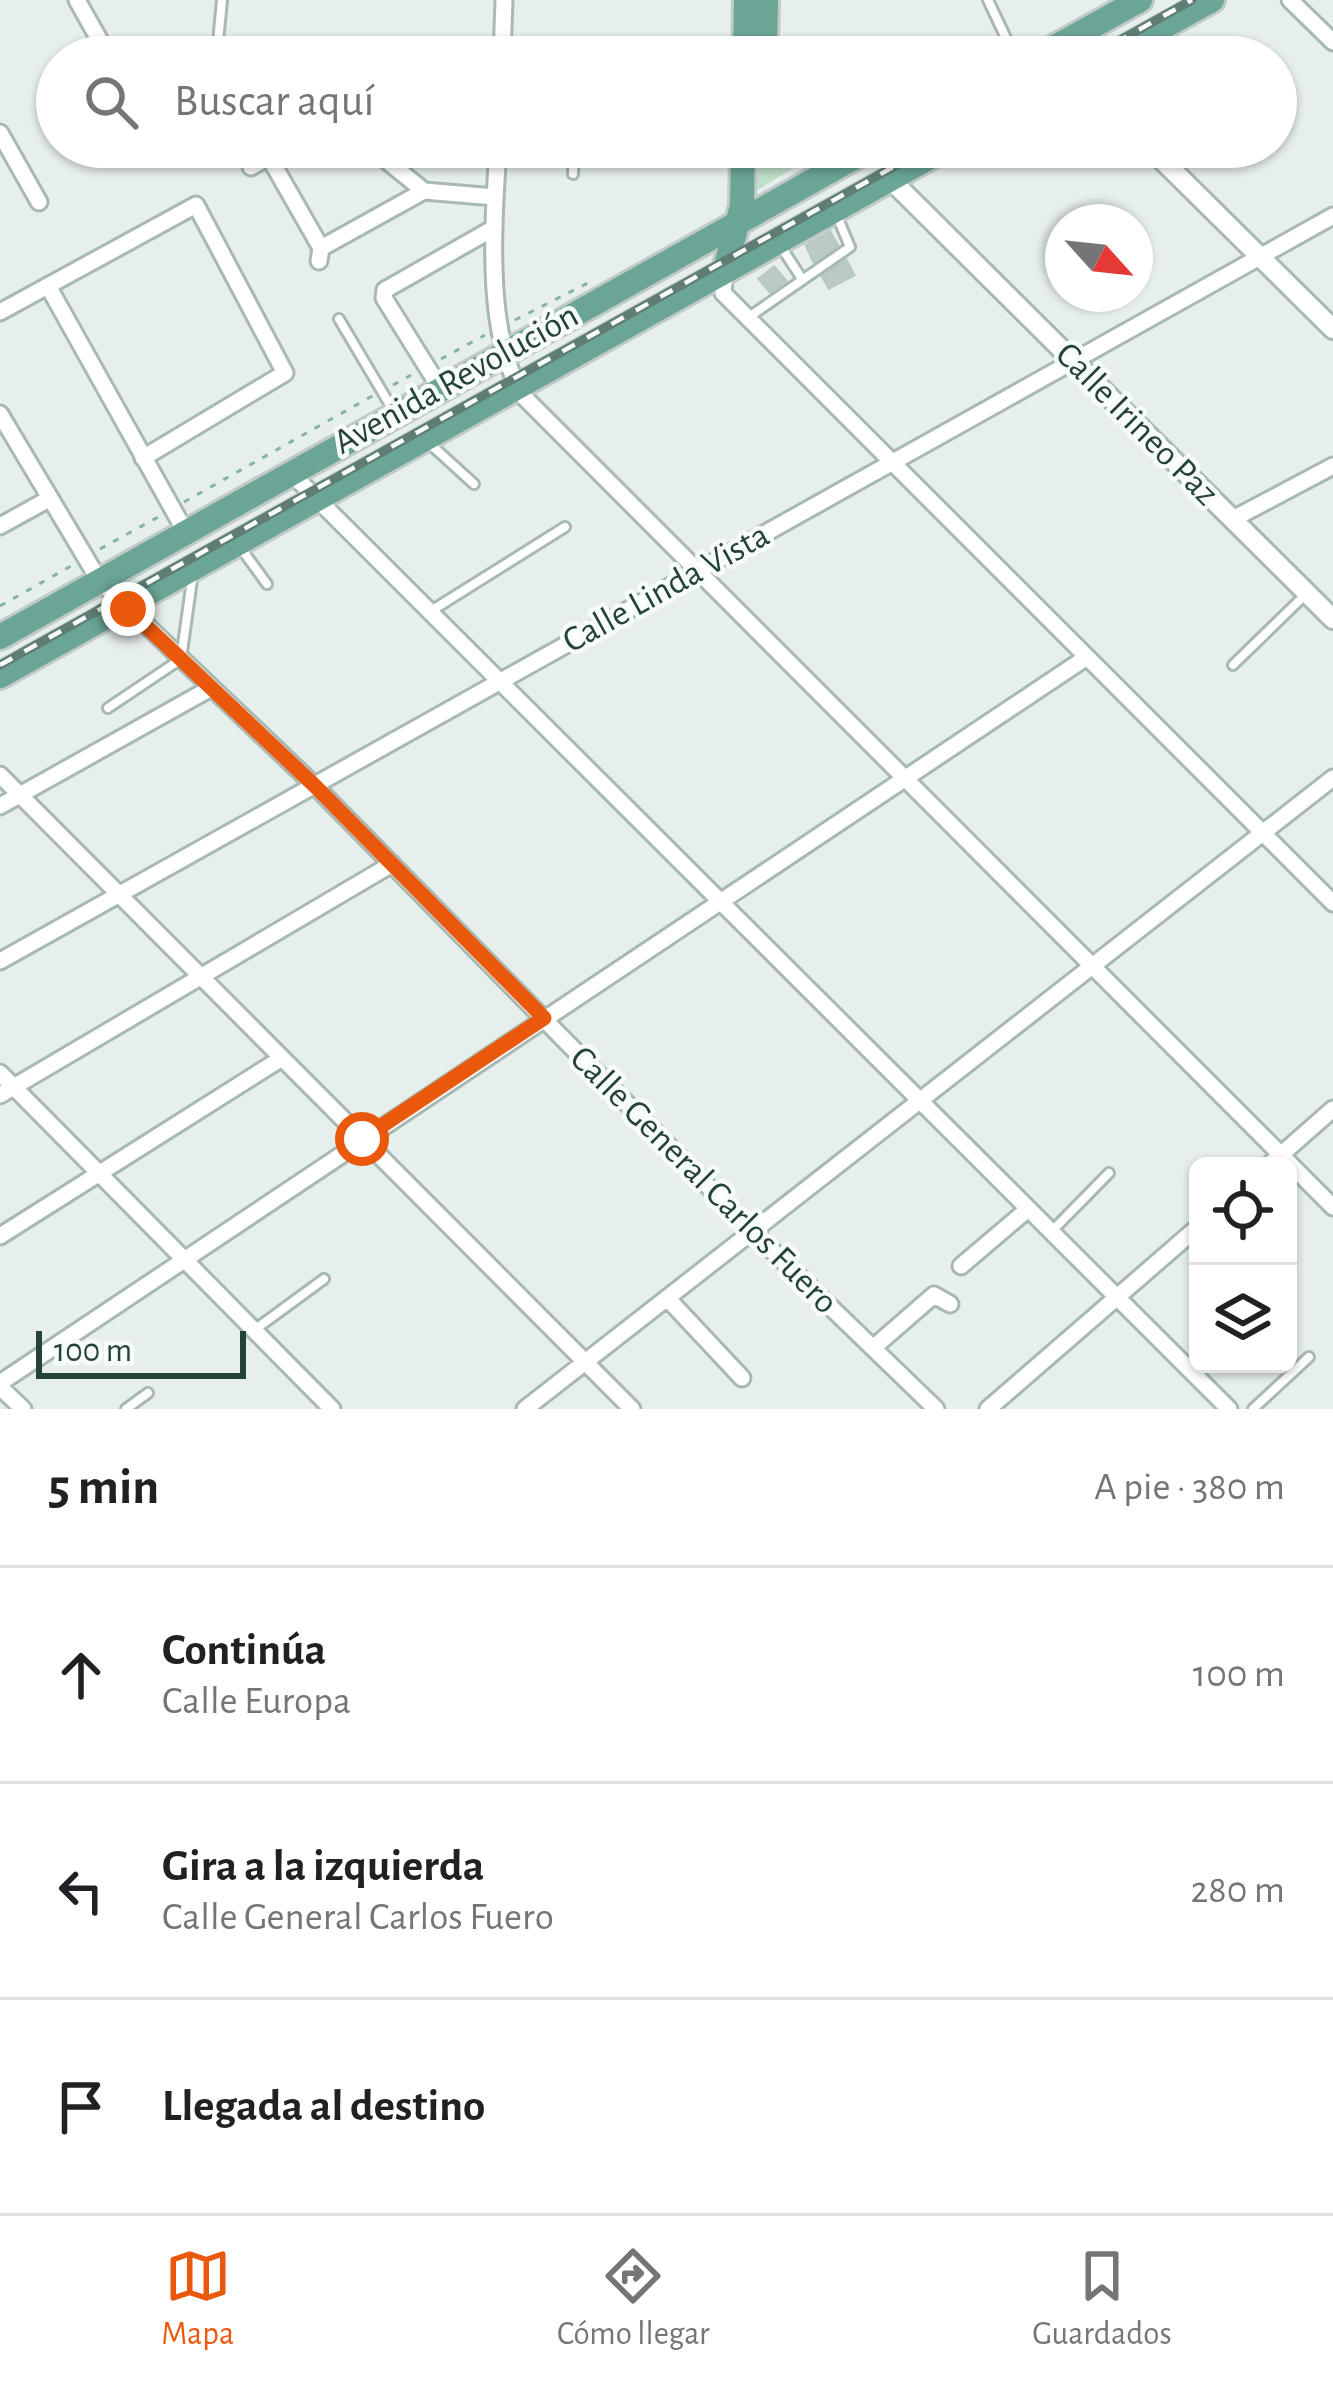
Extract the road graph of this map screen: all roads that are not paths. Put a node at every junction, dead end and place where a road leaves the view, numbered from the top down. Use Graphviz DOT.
graph roads {
  1 [pos="77,0"];
  2 [pos="222,0"];
  3 [pos="504,0"];
  4 [pos="746,0"];
  5 [pos="766,0"];
  6 [pos="988,0"];
  7 [pos="1140,0"];
  8 [pos="1212,0"];
  9 [pos="1290,0"];
  10 [pos="98,36"];
  11 [pos="219,36"];
  12 [pos="503,36"];
  13 [pos="745,36"];
  14 [pos="765,36"];
  15 [pos="1006,36"];
  16 [pos="1081,36"];
  17 [pos="1147,36"];
  18 [pos="1333,42"];
  19 [pos="0,133"];
  20 [pos="275,168"];
  21 [pos="396,168"];
  22 [pos="497,168"];
  23 [pos="573,168"];
  24 [pos="742,168"];
  25 [pos="831,168"];
  26 [pos="881,168"];
  27 [pos="910,168"];
  28 [pos="1170,168"];
  29 [pos="573,174"];
  30 [pos="890,179"];
  31 [pos="424,191"];
  32 [pos="495,197"];
  33 [pos="39,202"];
  34 [pos="833,212"];
  35 [pos="1333,216"];
  36 [pos="740,218"];
  37 [pos="494,228"];
  38 [pos="777,241"];
  39 [pos="1260,256"];
  40 [pos="725,269"];
  41 [pos="802,279"];
  42 [pos="48,286"];
  43 [pos="0,312"];
  44 [pos="748,318"];
  45 [pos="339,319"];
  46 [pos="1333,329"];
  47 [pos="504,339"];
  48 [pos="1073,360"];
  49 [pos="432,377"];
  50 [pos="517,387"];
  51 [pos="0,414"];
  52 [pos="396,414"];
  53 [pos="423,438"];
  54 [pos="143,458"];
  55 [pos="892,462"];
  56 [pos="1333,466"];
  57 [pos="290,472"];
  58 [pos="474,484"];
  59 [pos="315,498"];
  60 [pos="47,500"];
  61 [pos="1233,519"];
  62 [pos="0,526"];
  63 [pos="565,527"];
  64 [pos="185,531"];
  65 [pos="236,541"];
  66 [pos="193,566"];
  67 [pos="696,570"];
  68 [pos="99,580"];
  69 [pos="267,584"];
  70 [pos="1307,593"];
  71 [pos="124,606"];
  72 [pos="430,612"];
  73 [pos="1333,619"];
  74 [pos="0,637"];
  75 [pos="1087,657"];
  76 [pos="181,659"];
  77 [pos="1233,665"];
  78 [pos="0,676"];
  79 [pos="500,681"];
  80 [pos="211,688"];
  81 [pos="108,708"];
  82 [pos="0,775"];
  83 [pos="903,777"];
  84 [pos="1333,778"];
  85 [pos="314,785"];
  86 [pos="20,795"];
  87 [pos="0,806"];
  88 [pos="1263,833"];
  89 [pos="392,864"];
  90 [pos="120,894"];
  91 [pos="1333,902"];
  92 [pos="725,904"];
  93 [pos="0,962"];
  94 [pos="1091,966"];
  95 [pos="202,976"];
  96 [pos="544,1018"];
  97 [pos="282,1058"];
  98 [pos="0,1073"];
  99 [pos="7,1091"];
  100 [pos="921,1101"];
  101 [pos="1333,1109"];
  102 [pos="362,1139"];
  103 [pos="1270,1157"];
  104 [pos="1279,1157"];
  105 [pos="1109,1173"];
  106 [pos="98,1175"];
  107 [pos="1297,1179"];
  108 [pos="1333,1208"];
  109 [pos="1028,1209"];
  110 [pos="753,1232"];
  111 [pos="1052,1232"];
  112 [pos="1189,1235"];
  113 [pos="0,1236"];
  114 [pos="181,1260"];
  115 [pos="961,1267"];
  116 [pos="324,1279"];
  117 [pos="1117,1297"];
  118 [pos="668,1299"];
  119 [pos="950,1304"];
  120 [pos="253,1331"];
  121 [pos="873,1348"];
  122 [pos="1309,1357"];
  123 [pos="585,1363"];
  124 [pos="742,1378"];
  125 [pos="0,1385"];
  126 [pos="148,1393"];
  127 [pos="23,1409"];
  128 [pos="125,1409"];
  129 [pos="332,1409"];
  130 [pos="525,1409"];
  131 [pos="632,1409"];
  132 [pos="936,1409"];
  133 [pos="988,1409"];
  134 [pos="1229,1409"];
  135 [pos="1252,1409"];
  1 -- 10 [label="street"];
  2 -- 11 [label="lane"];
  3 -- 12 [label="street"];
  4 -- 13 [label="main road"];
  5 -- 14 [label="main road"];
  6 -- 15 [label="lane"];
  7 -- 16 [label="main road"];
  8 -- 17 [label="main road"];
  9 -- 18 [label="street"];
  19 -- 33 [label="street"];
  20 -- 31 [label="street"];
  21 -- 31 [label="street"];
  22 -- 32 [label="street"];
  23 -- 29 [label="lane"];
  24 -- 36 [label="main road"];
  25 -- 36 [label="main road, Avenida Revolución"];
  26 -- 30 [label="main road"];
  27 -- 30 [label="main road, Avenida Revolución"];
  28 -- 39 [label="street"];
  30 -- 34 [label="main road, Avenida Revolución"];
  30 -- 48 [label="street, Calle Irineo Paz"];
  31 -- 32 [label="street"];
  32 -- 37 [label="street"];
  34 -- 38 [label="main road, Avenida Revolución"];
  34 -- 41 [label="lane"];
  35 -- 39 [label="street, Calle Linda Vista"];
  36 -- 40 [label="main road"];
  36 -- 47 [label="main road, Avenida Revolución"];
  37 -- 47 [label="street"];
  37 -- 49 [label="street"];
  38 -- 40 [label="main road, Avenida Revolución"];
  38 -- 41 [label="lane"];
  39 -- 46 [label="street"];
  39 -- 48 [label="street, Calle Linda Vista"];
  40 -- 44 [label="street"];
  40 -- 50 [label="main road, Avenida Revolución"];
  41 -- 44 [label="lane"];
  42 -- 43 [label="street"];
  42 -- 54 [label="street"];
  42 -- 54 [label="street"];
  44 -- 55 [label="street"];
  45 -- 52 [label="lane"];
  47 -- 49 [label="main road, Avenida Revolución"];
  47 -- 50 [label="street"];
  48 -- 55 [label="street, Calle Linda Vista"];
  48 -- 61 [label="street, Calle Irineo Paz"];
  49 -- 52 [label="main road, Avenida Revolución"];
  50 -- 53 [label="main road, Avenida Revolución"];
  50 -- 67 [label="street"];
  51 -- 60 [label="street, Calle General Carlos Fuero"];
  52 -- 57 [label="main road, Avenida Revolución"];
  53 -- 58 [label="lane"];
  53 -- 59 [label="main road, Avenida Revolución"];
  54 -- 64 [label="street"];
  55 -- 67 [label="street, Calle Linda Vista"];
  55 -- 75 [label="street"];
  56 -- 61 [label="street"];
  57 -- 59 [label="street"];
  57 -- 64 [label="main road, Avenida Revolución"];
  59 -- 65 [label="main road, Avenida Revolución"];
  59 -- 72 [label="street"];
  60 -- 62 [label="street"];
  60 -- 68 [label="street, Calle General Carlos Fuero"];
  61 -- 70 [label="street, Calle Irineo Paz"];
  63 -- 72 [label="lane"];
  64 -- 68 [label="main road, Avenida Revolución"];
  65 -- 66 [label="main road, Avenida Revolución"];
  65 -- 69 [label="lane"];
  66 -- 71 [label="main road, Avenida Revolución"];
  66 -- 76 [label="lane"];
  67 -- 79 [label="street, Calle Linda Vista"];
  67 -- 83 [label="street"];
  68 -- 71 [label="street, Calle General Carlos Fuero"];
  68 -- 74 [label="main road, Avenida Revolución"];
  70 -- 73 [label="street, Calle Irineo Paz"];
  70 -- 77 [label="lane"];
  71 -- 76 [label="street, Calle General Carlos Fuero"];
  71 -- 78 [label="main road, Avenida Revolución"];
  72 -- 79 [label="street"];
  75 -- 83 [label="street"];
  75 -- 88 [label="street"];
  76 -- 80 [label="street, Calle General Carlos Fuero"];
  76 -- 81 [label="lane"];
  79 -- 85 [label="street, Calle Linda Vista"];
  79 -- 92 [label="street"];
  80 -- 85 [label="street, Calle General Carlos Fuero"];
  80 -- 86 [label="street"];
  82 -- 86 [label="street"];
  83 -- 92 [label="street"];
  83 -- 94 [label="street"];
  84 -- 88 [label="street"];
  85 -- 89 [label="street, Calle General Carlos Fuero"];
  85 -- 90 [label="street, Calle Linda Vista"];
  86 -- 87 [label="street"];
  86 -- 90 [label="street"];
  88 -- 91 [label="street"];
  88 -- 94 [label="street"];
  89 -- 95 [label="street"];
  89 -- 96 [label="street, Calle General Carlos Fuero"];
  90 -- 93 [label="street, Calle Linda Vista"];
  90 -- 95 [label="street"];
  92 -- 96 [label="street"];
  92 -- 100 [label="street"];
  94 -- 100 [label="street"];
  94 -- 103 [label="street"];
  95 -- 97 [label="street"];
  95 -- 99 [label="street"];
  96 -- 102 [label="street"];
  96 -- 110 [label="street, Calle General Carlos Fuero"];
  97 -- 102 [label="street"];
  97 -- 106 [label="street"];
  98 -- 99 [label="street"];
  99 -- 106 [label="street"];
  100 -- 109 [label="street"];
  100 -- 110 [label="street"];
  101 -- 104 [label="street"];
  102 -- 114 [label="street"];
  102 -- 123 [label="street"];
  105 -- 111 [label="lane"];
  106 -- 113 [label="street"];
  106 -- 114 [label="street"];
  107 -- 108 [label="street"];
  109 -- 111 [label="street"];
  109 -- 115 [label="street"];
  110 -- 118 [label="street"];
  110 -- 121 [label="street, Calle General Carlos Fuero"];
  111 -- 117 [label="street"];
  112 -- 117 [label="street"];
  114 -- 120 [label="street"];
  114 -- 125 [label="street"];
  116 -- 120 [label="lane"];
  117 -- 133 [label="street"];
  117 -- 134 [label="street"];
  118 -- 123 [label="street"];
  118 -- 124 [label="street"];
  119 -- 121 [label="street"];
  120 -- 129 [label="street"];
  121 -- 132 [label="street, Calle General Carlos Fuero"];
  122 -- 135 [label="lane"];
  123 -- 130 [label="street"];
  123 -- 131 [label="street"];
  125 -- 127 [label="street"];
  126 -- 128 [label="lane"];
}
